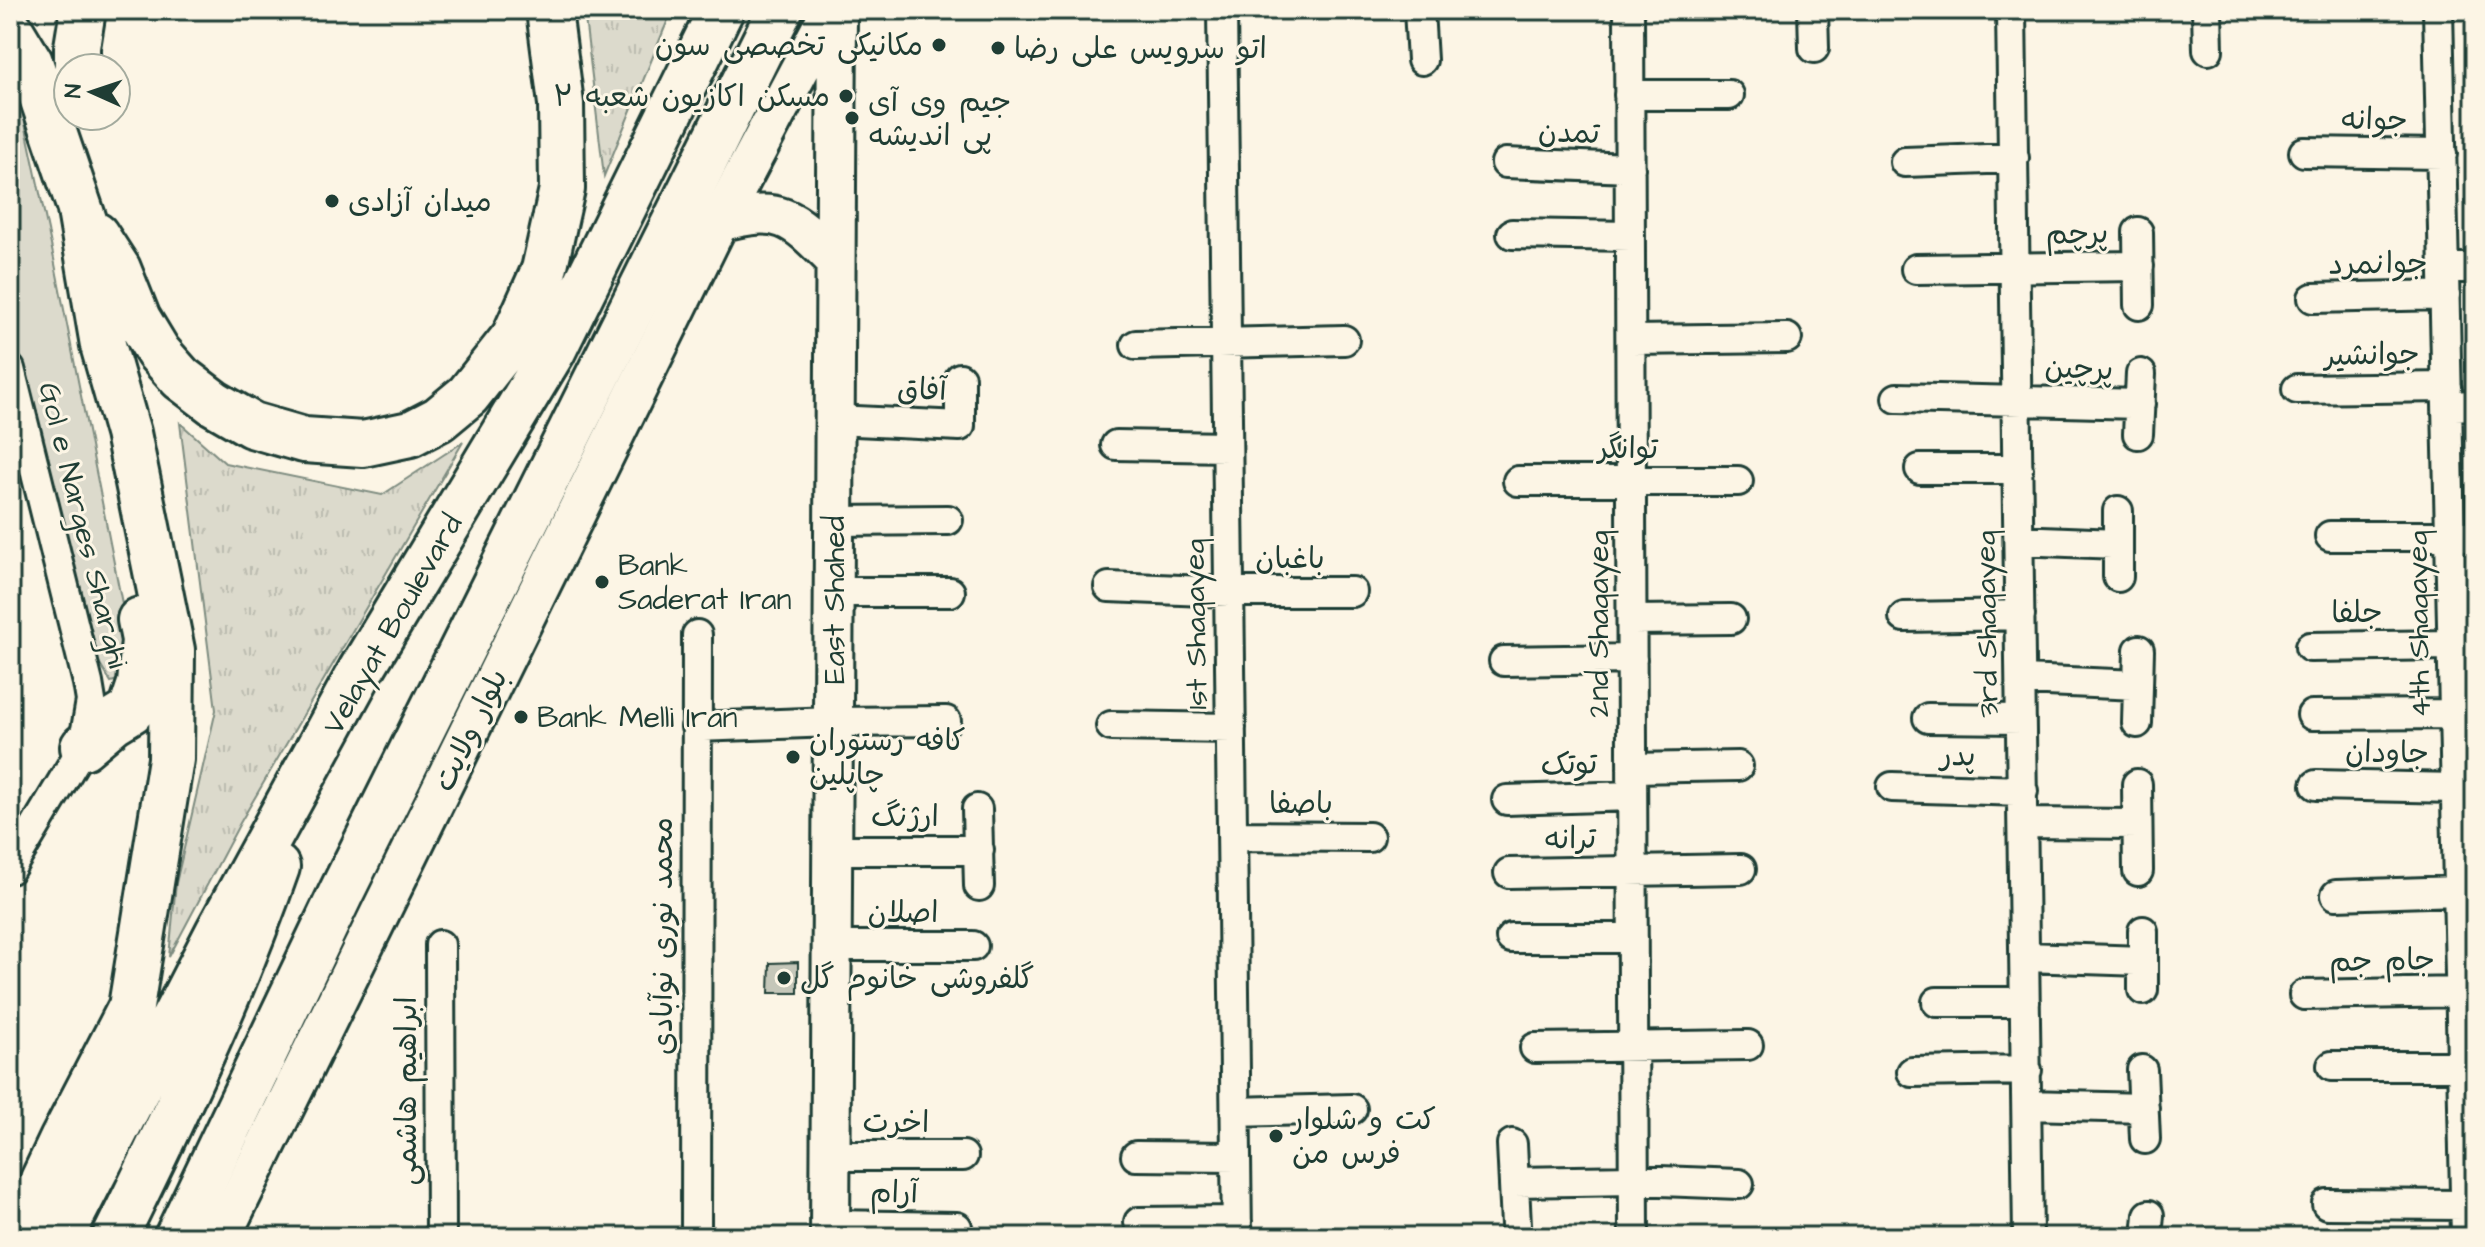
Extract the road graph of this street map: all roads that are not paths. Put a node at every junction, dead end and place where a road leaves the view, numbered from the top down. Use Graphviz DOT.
graph roads {
  1 [pos="83,10"];
  2 [pos="549,10"];
  3 [pos="721,10"];
  4 [pos="780,10"];
  5 [pos="834,10"];
  6 [pos="1222,10"];
  7 [pos="1419,10"];
  8 [pos="1629,10"];
  9 [pos="1813,10"];
  10 [pos="2011,10"];
  11 [pos="2207,10"];
  12 [pos="2438,10"];
  13 [pos="10,29"];
  14 [pos="1814,48"];
  15 [pos="2208,50"];
  16 [pos="79,52"];
  17 [pos="1422,60"];
  18 [pos="1629,95"];
  19 [pos="1729,95"];
  20 [pos="78,132"];
  21 [pos="2304,152"];
  22 [pos="2442,154"];
  23 [pos="2014,158"];
  24 [pos="1905,162"];
  25 [pos="1506,163"];
  26 [pos="1630,168"];
  27 [pos="80,210"];
  28 [pos="719,222"];
  29 [pos="2138,232"];
  30 [pos="1512,234"];
  31 [pos="1630,236"];
  32 [pos="835,260"];
  33 [pos="2139,266"];
  34 [pos="2015,268"];
  35 [pos="2475,268"];
  36 [pos="1916,269"];
  37 [pos="2444,282"];
  38 [pos="2313,298"];
  39 [pos="2139,305"];
  40 [pos="1787,338"];
  41 [pos="1344,340"];
  42 [pos="1631,340"];
  43 [pos="1226,344"];
  44 [pos="1136,345"];
  45 [pos="10,369"];
  46 [pos="2141,374"];
  47 [pos="960,378"];
  48 [pos="2297,389"];
  49 [pos="1897,398"];
  50 [pos="2457,399"];
  51 [pos="2017,400"];
  52 [pos="2140,404"];
  53 [pos="835,420"];
  54 [pos="2138,434"];
  55 [pos="1116,445"];
  56 [pos="1227,447"];
  57 [pos="1920,469"];
  58 [pos="2018,469"];
  59 [pos="1518,481"];
  60 [pos="1738,481"];
  61 [pos="1631,482"];
  62 [pos="2118,511"];
  63 [pos="948,520"];
  64 [pos="834,521"];
  65 [pos="2330,536"];
  66 [pos="2463,536"];
  67 [pos="2019,540"];
  68 [pos="2118,544"];
  69 [pos="2118,577"];
  70 [pos="1109,587"];
  71 [pos="833,592"];
  72 [pos="950,592"];
  73 [pos="1229,592"];
  74 [pos="1352,592"];
  75 [pos="2020,615"];
  76 [pos="1904,617"];
  77 [pos="1731,619"];
  78 [pos="1632,620"];
  79 [pos="697,635"];
  80 [pos="2453,645"];
  81 [pos="2310,647"];
  82 [pos="2139,650"];
  83 [pos="1632,659"];
  84 [pos="1504,661"];
  85 [pos="2464,674"];
  86 [pos="2021,680"];
  87 [pos="2138,685"];
  88 [pos="2454,714"];
  89 [pos="2312,715"];
  90 [pos="1928,718"];
  91 [pos="2021,719"];
  92 [pos="946,721"];
  93 [pos="833,722"];
  94 [pos="2137,723"];
  95 [pos="1111,726"];
  96 [pos="696,727"];
  97 [pos="1231,728"];
  98 [pos="83,747"];
  99 [pos="314,759"];
  100 [pos="1738,766"];
  101 [pos="1632,782"];
  102 [pos="2137,784"];
  103 [pos="2316,785"];
  104 [pos="1892,787"];
  105 [pos="2023,791"];
  106 [pos="1507,800"];
  107 [pos="2463,804"];
  108 [pos="977,809"];
  109 [pos="2023,823"];
  110 [pos="2137,824"];
  111 [pos="1232,836"];
  112 [pos="1369,837"];
  113 [pos="832,850"];
  114 [pos="979,850"];
  115 [pos="10,869"];
  116 [pos="1741,869"];
  117 [pos="1633,871"];
  118 [pos="2138,871"];
  119 [pos="1509,873"];
  120 [pos="979,886"];
  121 [pos="2458,891"];
  122 [pos="2336,895"];
  123 [pos="2143,931"];
  124 [pos="1511,938"];
  125 [pos="1633,938"];
  126 [pos="440,945"];
  127 [pos="832,946"];
  128 [pos="973,946"];
  129 [pos="2467,955"];
  130 [pos="2025,957"];
  131 [pos="2143,961"];
  132 [pos="2143,990"];
  133 [pos="2461,992"];
  134 [pos="2304,995"];
  135 [pos="1937,1002"];
  136 [pos="2025,1002"];
  137 [pos="1748,1045"];
  138 [pos="1634,1047"];
  139 [pos="1535,1048"];
  140 [pos="153,1057"];
  141 [pos="2332,1066"];
  142 [pos="2027,1070"];
  143 [pos="2142,1070"];
  144 [pos="1912,1072"];
  145 [pos="2467,1081"];
  146 [pos="2027,1105"];
  147 [pos="2144,1108"];
  148 [pos="1352,1109"];
  149 [pos="1235,1112"];
  150 [pos="2145,1139"];
  151 [pos="1512,1144"];
  152 [pos="830,1156"];
  153 [pos="963,1156"];
  154 [pos="1136,1156"];
  155 [pos="1236,1157"];
  156 [pos="1634,1180"];
  157 [pos="1514,1182"];
  158 [pos="1739,1184"];
  159 [pos="2327,1204"];
  160 [pos="24,1219"];
  161 [pos="1139,1222"];
  162 [pos="1516,1225"];
  163 [pos="2468,1225"];
  164 [pos="957,1227"];
  165 [pos="1237,1229"];
  166 [pos="830,1231"];
  167 [pos="61,1237"];
  168 [pos="115,1237"];
  169 [pos="177,1237"];
  170 [pos="221,1237"];
  171 [pos="441,1237"];
  172 [pos="696,1237"];
  173 [pos="1634,1237"];
  174 [pos="2028,1237"];
  1 -- 16 [label="main road"];
  2 -- 27 [label="main road"];
  3 -- 99 [label="main road, Velayat Boulevard"];
  4 -- 169 [label="main road"];
  5 -- 28 [label="main road, بلوار ولایت"];
  5 -- 32 [label="main road, East Shahed"];
  6 -- 43 [label="street, 1st Shaqayeq"];
  7 -- 17 [label="street"];
  8 -- 18 [label="street, 2nd Shaqayeq"];
  9 -- 14 [label="street"];
  10 -- 23 [label="street, 3rd Shaqayeq"];
  11 -- 15 [label="street"];
  12 -- 22 [label="street, 4th Shaqayeq"];
  13 -- 27 [label="main road"];
  18 -- 19 [label="street"];
  18 -- 26 [label="street, 2nd Shaqayeq"];
  20 -- 27 [label="main road"];
  21 -- 22 [label="street, جوانه"];
  22 -- 37 [label="street, 4th Shaqayeq"];
  23 -- 24 [label="street"];
  23 -- 34 [label="street, 3rd Shaqayeq"];
  25 -- 26 [label="street, تمدن"];
  26 -- 31 [label="street, 2nd Shaqayeq"];
  27 -- 98 [label="main road"];
  27 -- 140 [label="main road"];
  27 -- 160 [label="main road"];
  28 -- 32 [label="main road"];
  28 -- 170 [label="main road, بلوار ولایت"];
  29 -- 33 [label="street, پرچم"];
  30 -- 31 [label="street"];
  31 -- 42 [label="street, 2nd Shaqayeq"];
  32 -- 53 [label="main road, East Shahed"];
  33 -- 34 [label="street, پرچم"];
  33 -- 39 [label="street, پرچم"];
  34 -- 36 [label="street, پرچم"];
  34 -- 51 [label="street, 3rd Shaqayeq"];
  35 -- 37 [label="street, جوانمرد"];
  37 -- 38 [label="street, جوانمرد"];
  37 -- 50 [label="street, 4th Shaqayeq"];
  40 -- 42 [label="street"];
  41 -- 43 [label="street"];
  42 -- 61 [label="street, 2nd Shaqayeq"];
  43 -- 44 [label="street"];
  43 -- 56 [label="street, 1st Shaqayeq"];
  45 -- 98 [label="street, Gol e Narges Sharghi"];
  46 -- 52 [label="street, پرچین"];
  47 -- 53 [label="street, آفاق"];
  48 -- 50 [label="street, جوانشیر"];
  49 -- 51 [label="street, پرچین"];
  50 -- 66 [label="street, 4th Shaqayeq"];
  51 -- 52 [label="street, پرچین"];
  51 -- 58 [label="street, 3rd Shaqayeq"];
  52 -- 54 [label="street, پرچین"];
  53 -- 64 [label="main road, East Shahed"];
  55 -- 56 [label="street"];
  56 -- 73 [label="street, 1st Shaqayeq"];
  57 -- 58 [label="street"];
  58 -- 67 [label="street, 3rd Shaqayeq"];
  59 -- 61 [label="street, توانگر"];
  60 -- 61 [label="street, توانگر"];
  61 -- 78 [label="street, 2nd Shaqayeq"];
  62 -- 68 [label="street"];
  63 -- 64 [label="street"];
  64 -- 71 [label="main road, East Shahed"];
  65 -- 66 [label="street"];
  66 -- 80 [label="street, 4th Shaqayeq"];
  67 -- 68 [label="street"];
  67 -- 75 [label="street, 3rd Shaqayeq"];
  68 -- 69 [label="street"];
  70 -- 73 [label="street, باغبان"];
  71 -- 72 [label="street"];
  71 -- 93 [label="main road, East Shahed"];
  73 -- 74 [label="street, باغبان"];
  73 -- 97 [label="street, 1st Shaqayeq"];
  75 -- 76 [label="street"];
  75 -- 86 [label="street, 3rd Shaqayeq"];
  77 -- 78 [label="street"];
  78 -- 83 [label="street, 2nd Shaqayeq"];
  79 -- 96 [label="street, محمد نوری نوآبادی"];
  80 -- 81 [label="street, جلفا"];
  80 -- 85 [label="street, 4th Shaqayeq"];
  82 -- 87 [label="street"];
  83 -- 84 [label="street"];
  83 -- 101 [label="street, 2nd Shaqayeq"];
  85 -- 88 [label="street, 4th Shaqayeq"];
  86 -- 87 [label="street"];
  86 -- 91 [label="street, 3rd Shaqayeq"];
  87 -- 94 [label="street"];
  88 -- 89 [label="street"];
  88 -- 107 [label="street, 4th Shaqayeq"];
  90 -- 91 [label="street"];
  91 -- 105 [label="street, 3rd Shaqayeq"];
  92 -- 93 [label="street"];
  93 -- 96 [label="street"];
  93 -- 113 [label="main road, East Shahed"];
  95 -- 97 [label="street"];
  96 -- 172 [label="street, محمد نوری نوآبادی"];
  97 -- 111 [label="street, 1st Shaqayeq"];
  98 -- 115 [label="street, Gol e Narges Sharghi"];
  99 -- 140 [label="main road, Velayat Boulevard"];
  99 -- 168 [label="main road"];
  100 -- 101 [label="street, توتک"];
  101 -- 106 [label="street, توتک"];
  101 -- 117 [label="street, 2nd Shaqayeq"];
  102 -- 110 [label="street"];
  103 -- 107 [label="street, جاودان"];
  104 -- 105 [label="street, پدر"];
  105 -- 109 [label="street, 3rd Shaqayeq"];
  107 -- 121 [label="street, 4th Shaqayeq"];
  108 -- 114 [label="street"];
  109 -- 110 [label="street"];
  109 -- 130 [label="street, 3rd Shaqayeq"];
  110 -- 118 [label="street"];
  111 -- 112 [label="street, باصفا"];
  111 -- 149 [label="street, 1st Shaqayeq"];
  113 -- 114 [label="street, ارژنگ"];
  113 -- 127 [label="main road, East Shahed"];
  114 -- 120 [label="street"];
  116 -- 117 [label="street, ترانه"];
  117 -- 119 [label="street, ترانه"];
  117 -- 125 [label="street, 2nd Shaqayeq"];
  121 -- 122 [label="street"];
  121 -- 129 [label="street, 4th Shaqayeq"];
  123 -- 131 [label="street"];
  124 -- 125 [label="street"];
  125 -- 138 [label="street, 2nd Shaqayeq"];
  126 -- 171 [label="street, ابراهیم هاشمی"];
  127 -- 128 [label="street, اصلان"];
  127 -- 152 [label="main road, East Shahed"];
  129 -- 133 [label="street, 4th Shaqayeq"];
  130 -- 131 [label="street"];
  130 -- 136 [label="street, 3rd Shaqayeq"];
  131 -- 132 [label="street"];
  133 -- 134 [label="street, جام جم"];
  133 -- 145 [label="street, 4th Shaqayeq"];
  135 -- 136 [label="street"];
  136 -- 142 [label="street, 3rd Shaqayeq"];
  137 -- 138 [label="street"];
  138 -- 139 [label="street"];
  138 -- 156 [label="street, 2nd Shaqayeq"];
  140 -- 167 [label="main road, Velayat Boulevard"];
  141 -- 145 [label="street"];
  142 -- 144 [label="street"];
  142 -- 146 [label="street, 3rd Shaqayeq"];
  143 -- 147 [label="street"];
  145 -- 163 [label="street, 4th Shaqayeq"];
  146 -- 147 [label="street"];
  146 -- 174 [label="street, 3rd Shaqayeq"];
  147 -- 150 [label="street"];
  148 -- 149 [label="street"];
  149 -- 155 [label="street, 1st Shaqayeq"];
  151 -- 157 [label="street"];
  152 -- 153 [label="street, اخرت"];
  152 -- 166 [label="main road, East Shahed"];
  154 -- 155 [label="street"];
  155 -- 165 [label="street, 1st Shaqayeq"];
  156 -- 157 [label="street"];
  156 -- 158 [label="street"];
  156 -- 173 [label="street, 2nd Shaqayeq"];
  157 -- 162 [label="street"];
  159 -- 163 [label="street"];
  161 -- 165 [label="street"];
  164 -- 166 [label="street, آرام"];
}
